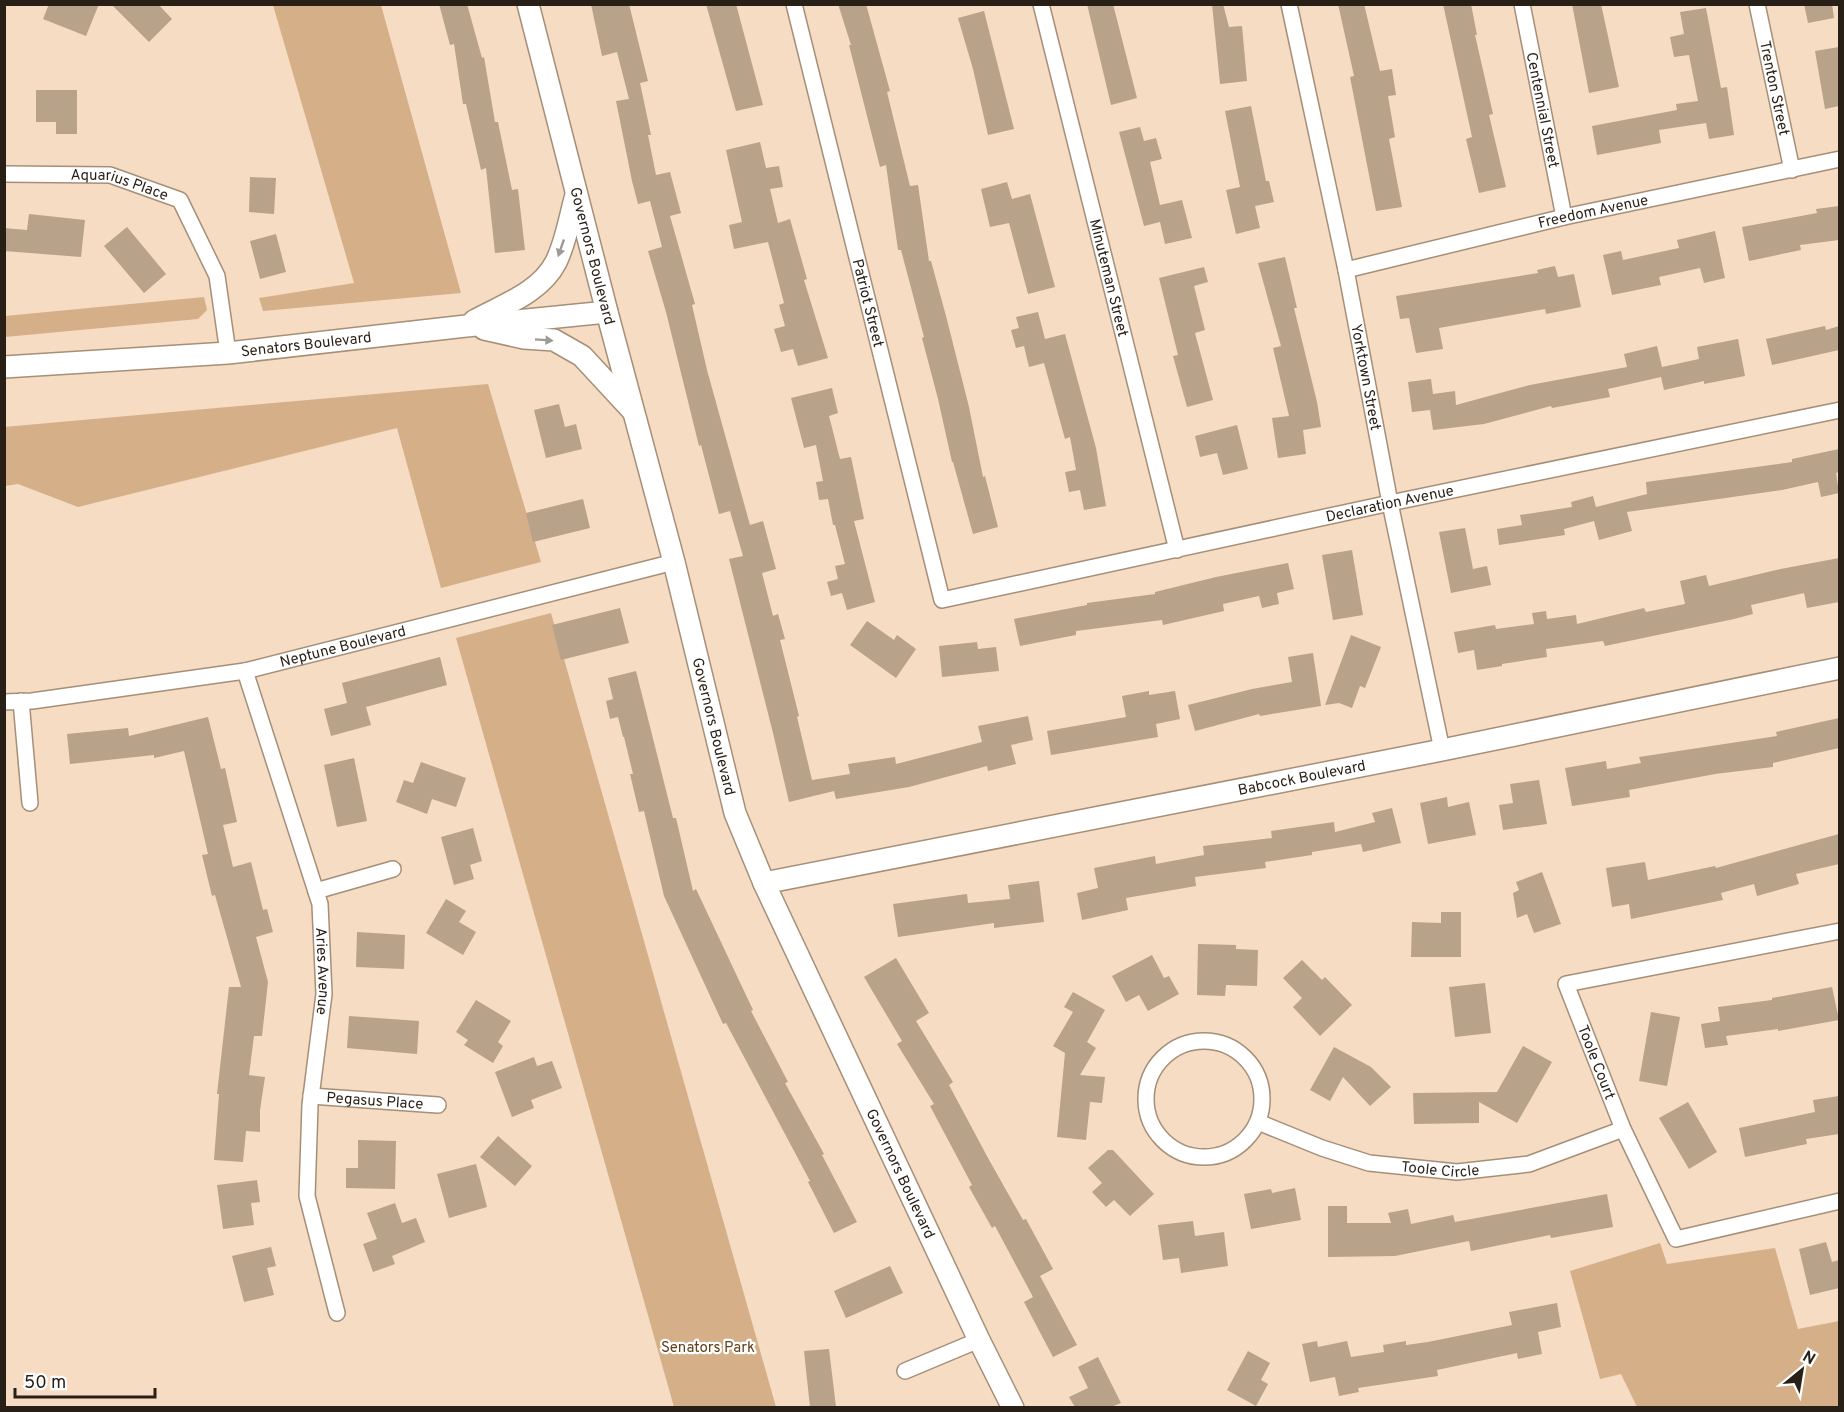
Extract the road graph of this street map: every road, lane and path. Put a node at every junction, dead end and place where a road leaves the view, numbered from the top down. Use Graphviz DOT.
graph roads {
  1 [pos="528,4"];
  2 [pos="794,4"];
  3 [pos="1041,4"];
  4 [pos="1289,4"];
  5 [pos="1522,4"];
  6 [pos="1757,4"];
  7 [pos="1839,159"];
  8 [pos="1792,170"];
  9 [pos="4,174"];
  10 [pos="576,191"];
  11 [pos="1564,216"];
  12 [pos="1346,270"];
  13 [pos="607,312"];
  14 [pos="466,326"];
  15 [pos="228,353"];
  16 [pos="4,367"];
  17 [pos="1839,410"];
  18 [pos="633,412"];
  19 [pos="1390,503"];
  20 [pos="1177,550"];
  21 [pos="675,562"];
  22 [pos="942,600"];
  23 [pos="1839,668"];
  24 [pos="245,671"];
  25 [pos="21,701"];
  26 [pos="4,702"];
  27 [pos="1442,750"];
  28 [pos="30,803"];
  29 [pos="393,869"];
  30 [pos="764,883"];
  31 [pos="316,891"];
  32 [pos="1839,931"];
  33 [pos="311,1096"];
  34 [pos="438,1105"];
  35 [pos="1258,1122"];
  36 [pos="1623,1129"];
  37 [pos="1839,1201"];
  38 [pos="337,1313"];
  39 [pos="979,1340"];
  40 [pos="905,1371"];
  41 [pos="1013,1407"];
  1 -- 10 [label="main road, Governors Boulevard"];
  2 -- 22 [label="street, Patriot Street"];
  3 -- 20 [label="street, Minuteman Street"];
  4 -- 12 [label="street, Yorktown Street"];
  5 -- 11 [label="street, Centennial Street"];
  6 -- 8 [label="street, Trenton Street"];
  7 -- 8 [label="street, Freedom Avenue"];
  8 -- 11 [label="street, Freedom Avenue"];
  9 -- 15 [label="street, Aquarius Place"];
  10 -- 13 [label="main road, Governors Boulevard"];
  10 -- 14 [label="main road, one-way"];
  11 -- 12 [label="street, Freedom Avenue"];
  12 -- 19 [label="street, Yorktown Street"];
  13 -- 14 [label="main road, Senators Boulevard"];
  13 -- 18 [label="main road, Governors Boulevard"];
  14 -- 15 [label="main road, Senators Boulevard"];
  14 -- 18 [label="main road, one-way"];
  15 -- 16 [label="main road, Senators Boulevard"];
  17 -- 19 [label="street, Declaration Avenue"];
  18 -- 21 [label="main road, Governors Boulevard"];
  19 -- 20 [label="street, Declaration Avenue"];
  19 -- 27 [label="street, Yorktown Street"];
  20 -- 22 [label="street, Declaration Avenue"];
  21 -- 24 [label="street, Neptune Boulevard"];
  21 -- 30 [label="main road, Governors Boulevard"];
  23 -- 27 [label="main road, Babcock Boulevard"];
  24 -- 25 [label="street, Neptune Boulevard"];
  24 -- 31 [label="street, Aries Avenue"];
  25 -- 26 [label="street, Neptune Boulevard"];
  25 -- 28 [label="street"];
  27 -- 30 [label="main road, Babcock Boulevard"];
  29 -- 31 [label="street"];
  30 -- 39 [label="main road, Governors Boulevard"];
  31 -- 33 [label="street, Aries Avenue"];
  32 -- 36 [label="street, Toole Court"];
  33 -- 34 [label="street, Pegasus Place"];
  33 -- 38 [label="street, Aries Avenue"];
  35 -- 35 [label="street"];
  35 -- 36 [label="street, Toole Circle"];
  36 -- 37 [label="street, Toole Court"];
  39 -- 40 [label="street"];
  39 -- 41 [label="main road, Governors Boulevard"];
}
